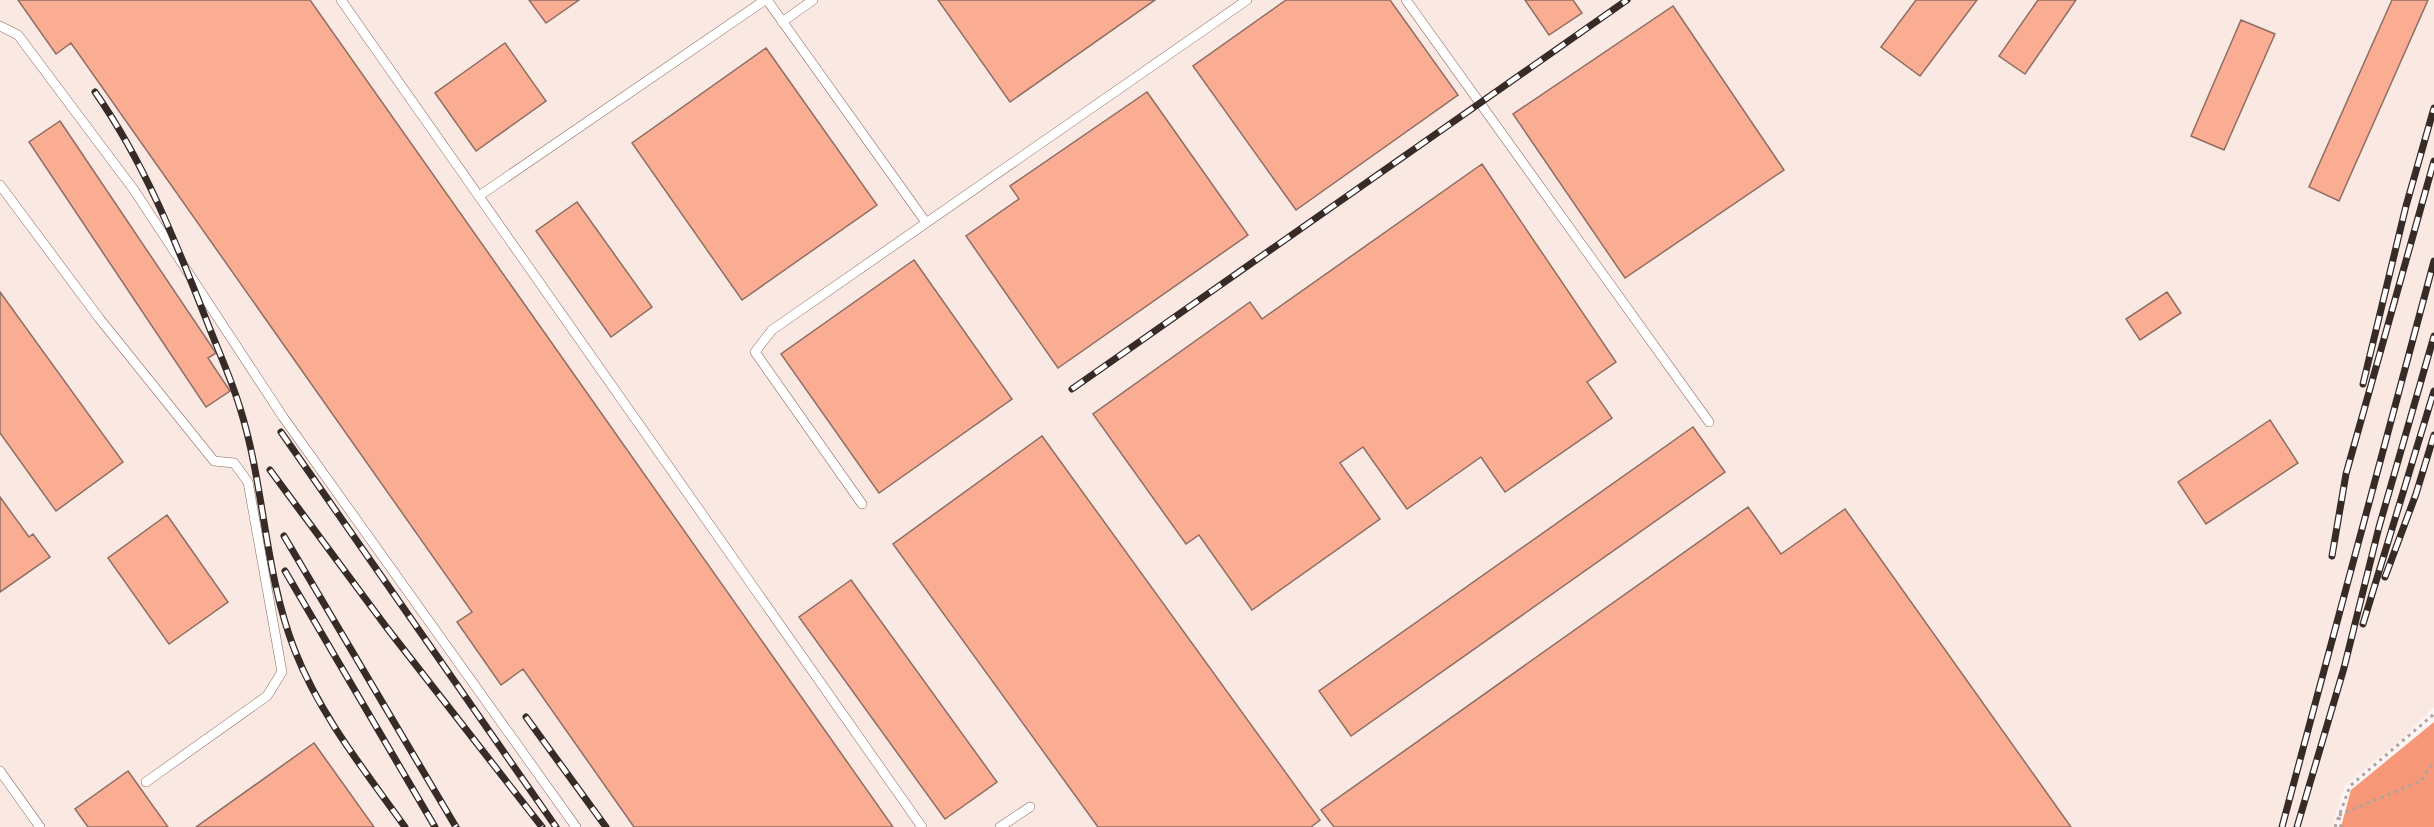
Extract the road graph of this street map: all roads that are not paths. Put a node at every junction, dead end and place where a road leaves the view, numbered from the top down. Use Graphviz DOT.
graph roads {
  1 [pos="341,0"];
  2 [pos="766,0"];
  3 [pos="813,0"];
  4 [pos="1247,0"];
  5 [pos="1406,0"];
  6 [pos="782,22"];
  7 [pos="0,26"];
  8 [pos="0,185"];
  9 [pos="479,196"];
  10 [pos="925,221"];
  11 [pos="1709,422"];
  12 [pos="862,504"];
  13 [pos="0,771"];
  14 [pos="146,782"];
  15 [pos="1029,807"];
  16 [pos="40,827"];
  17 [pos="576,827"];
  18 [pos="922,827"];
  19 [pos="1000,827"];
  1 -- 9 [label="lane"];
  2 -- 6 [label="lane"];
  2 -- 9 [label="lane"];
  3 -- 6 [label="lane"];
  4 -- 10 [label="lane"];
  5 -- 11 [label="lane"];
  6 -- 10 [label="lane"];
  7 -- 17 [label="lane"];
  8 -- 14 [label="lane"];
  9 -- 18 [label="lane"];
  10 -- 12 [label="lane"];
  13 -- 16 [label="lane"];
  15 -- 19 [label="lane"];
}
